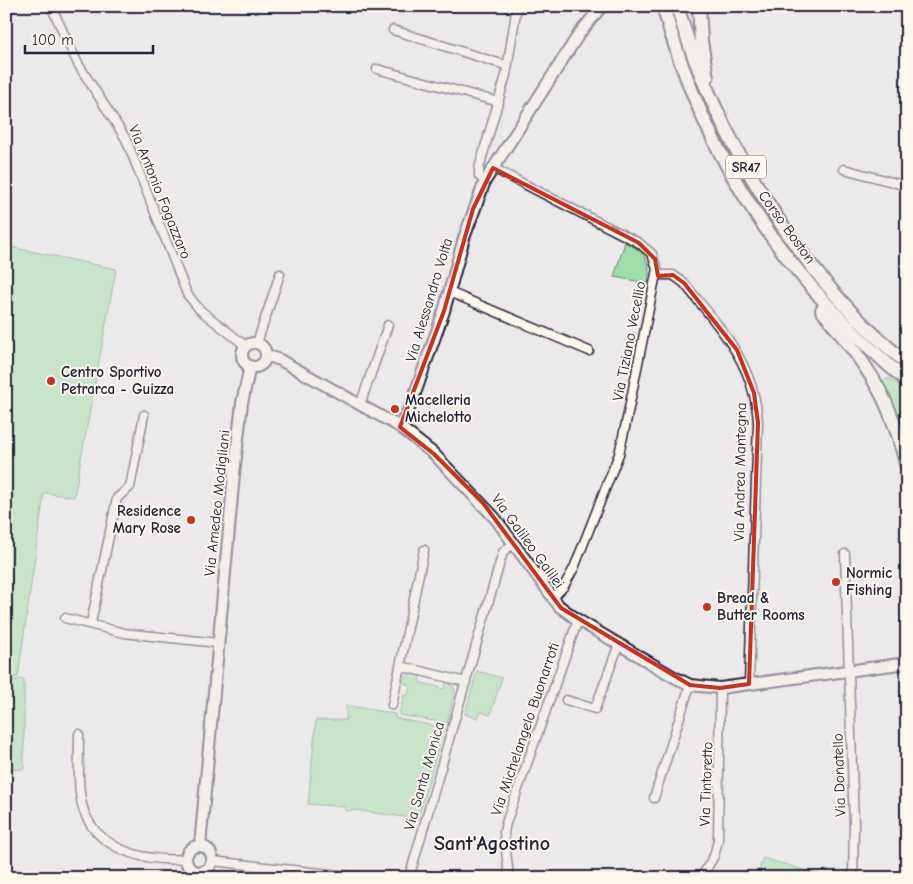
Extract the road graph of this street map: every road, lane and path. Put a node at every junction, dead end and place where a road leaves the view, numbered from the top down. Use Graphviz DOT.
graph roads {
  1 [pos="51,6"];
  2 [pos="517,6"];
  3 [pos="602,6"];
  4 [pos="663,6"];
  5 [pos="677,6"];
  6 [pos="699,6"];
  7 [pos="393,30"];
  8 [pos="508,66"];
  9 [pos="377,68"];
  10 [pos="711,100"];
  11 [pos="499,102"];
  12 [pos="493,168"];
  13 [pos="844,169"];
  14 [pos="485,181"];
  15 [pos="907,186"];
  16 [pos="767,233"];
  17 [pos="280,274"];
  18 [pos="656,275"];
  19 [pos="450,292"];
  20 [pos="388,325"];
  21 [pos="257,344"];
  22 [pos="246,346"];
  23 [pos="589,351"];
  24 [pos="266,356"];
  25 [pos="907,363"];
  26 [pos="250,366"];
  27 [pos="907,381"];
  28 [pos="360,405"];
  29 [pos="144,414"];
  30 [pos="400,427"];
  31 [pos="907,468"];
  32 [pos="514,543"];
  33 [pos="424,550"];
  34 [pos="845,554"];
  35 [pos="552,599"];
  36 [pos="65,618"];
  37 [pos="578,620"];
  38 [pos="91,623"];
  39 [pos="218,643"];
  40 [pos="619,644"];
  41 [pos="907,663"];
  42 [pos="400,666"];
  43 [pos="849,671"];
  44 [pos="466,682"];
  45 [pos="749,684"];
  46 [pos="690,685"];
  47 [pos="720,688"];
  48 [pos="566,700"];
  49 [pos="392,705"];
  50 [pos="78,734"];
  51 [pos="654,798"];
  52 [pos="200,846"];
  53 [pos="186,859"];
  54 [pos="212,861"];
  55 [pos="196,875"];
  56 [pos="366,878"];
  57 [pos="409,878"];
  58 [pos="509,878"];
  59 [pos="701,878"];
  60 [pos="853,878"];
  1 -- 22 [label="street, Via Antonio Fogazzaro"];
  2 -- 8 [label="street, Via Alessandro Volta"];
  3 -- 12 [label="street, Via Alessandro Volta"];
  4 -- 16 [label="highway, Corso Boston / SR47"];
  5 -- 10 [label="highway, Corso Boston / SR47"];
  6 -- 10 [label="highway"];
  7 -- 8 [label="street"];
  8 -- 11 [label="street, Via Alessandro Volta"];
  9 -- 11 [label="street"];
  10 -- 25 [label="highway, Corso Boston / SR47"];
  11 -- 14 [label="street, Via Alessandro Volta"];
  12 -- 14 [label="street, Via Alessandro Volta"];
  12 -- 18 [label="street, Via Tiziano Vecellio"];
  13 -- 15 [label="street"];
  14 -- 19 [label="street, Via Alessandro Volta"];
  16 -- 27 [label="highway, Corso Boston / SR47"];
  16 -- 31 [label="highway, SR47"];
  17 -- 21 [label="street"];
  18 -- 35 [label="street, Via Tiziano Vecellio"];
  18 -- 45 [label="street, Via Andrea Mantegna"];
  19 -- 23 [label="street"];
  19 -- 30 [label="street, Via Alessandro Volta"];
  20 -- 28 [label="street"];
  21 -- 22 [label="street"];
  21 -- 24 [label="street"];
  22 -- 26 [label="street"];
  24 -- 26 [label="street"];
  24 -- 28 [label="street, Via Galileo Galilei"];
  26 -- 39 [label="street, Via Amedeo Modigliani"];
  28 -- 30 [label="street, Via Galileo Galilei"];
  29 -- 38 [label="street"];
  30 -- 32 [label="street, Via Galileo Galilei"];
  32 -- 35 [label="street, Via Galileo Galilei"];
  32 -- 44 [label="street, Via Santa Monica"];
  33 -- 42 [label="street"];
  34 -- 43 [label="street"];
  35 -- 37 [label="street, Via Galileo Galilei"];
  36 -- 38 [label="street"];
  37 -- 40 [label="street, Via Galileo Galilei"];
  37 -- 58 [label="street, Via Michelangelo Buonarroti"];
  38 -- 39 [label="street"];
  39 -- 52 [label="street, Via Amedeo Modigliani"];
  40 -- 46 [label="street, Via Galileo Galilei"];
  40 -- 48 [label="street"];
  41 -- 43 [label="street, Via Galileo Galilei"];
  42 -- 44 [label="street"];
  42 -- 49 [label="street"];
  43 -- 45 [label="street, Via Galileo Galilei"];
  43 -- 60 [label="street, Via Donatello"];
  44 -- 57 [label="street, Via Santa Monica"];
  45 -- 47 [label="street, Via Galileo Galilei"];
  46 -- 47 [label="street, Via Galileo Galilei"];
  46 -- 51 [label="street"];
  47 -- 59 [label="street, Via Tintoretto"];
  50 -- 53 [label="street"];
  52 -- 53 [label="street"];
  52 -- 54 [label="street"];
  53 -- 55 [label="street"];
  54 -- 55 [label="street"];
  54 -- 56 [label="street"];
}
